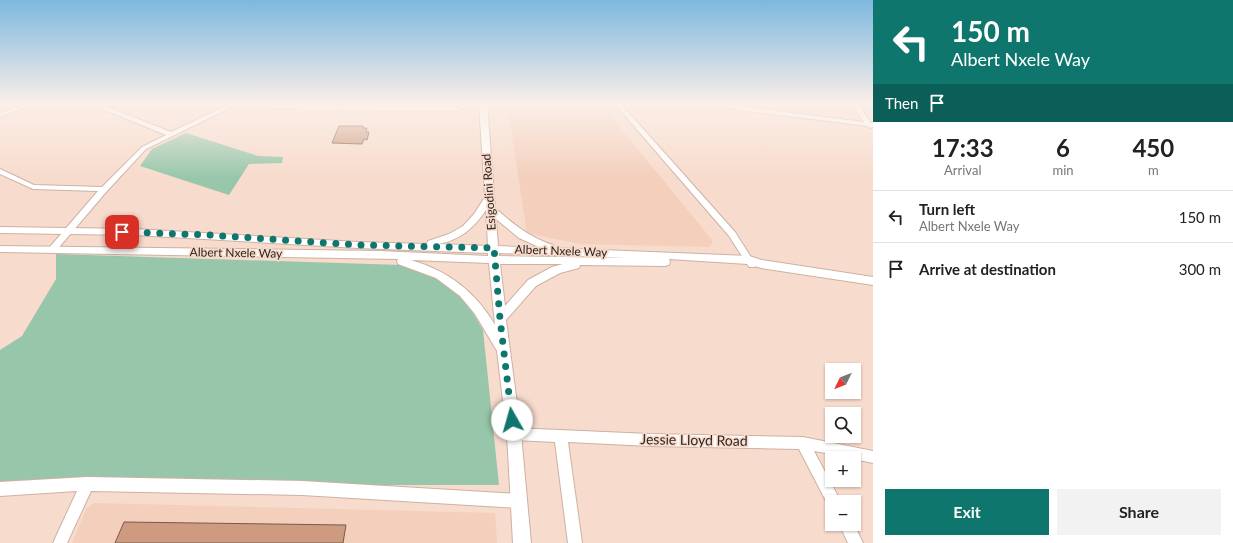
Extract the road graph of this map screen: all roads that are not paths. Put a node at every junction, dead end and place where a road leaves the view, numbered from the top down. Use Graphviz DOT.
graph roads {
  1 [pos="156,128"];
  2 [pos="182,128"];
  3 [pos="485,128"];
  4 [pos="639,128"];
  5 [pos="170,134"];
  6 [pos="0,171"];
  7 [pos="104,189"];
  8 [pos="490,203"];
  9 [pos="0,230"];
  10 [pos="68,231"];
  11 [pos="418,246"];
  12 [pos="0,249"];
  13 [pos="52,250"];
  14 [pos="565,252"];
  15 [pos="494,254"];
  16 [pos="380,255"];
  17 [pos="587,262"];
  18 [pos="754,263"];
  19 [pos="873,281"];
  20 [pos="500,319"];
  21 [pos="503,351"];
  22 [pos="514,434"];
  23 [pos="561,437"];
  24 [pos="803,443"];
  25 [pos="873,457"];
  26 [pos="86,484"];
  27 [pos="0,489"];
  28 [pos="830,495"];
  29 [pos="519,501"];
  30 [pos="850,531"];
  31 [pos="60,543"];
  32 [pos="522,543"];
  33 [pos="575,543"];
  34 [pos="856,543"];
  1 -- 5 [label="street"];
  2 -- 5 [label="street"];
  3 -- 8 [label="main road, Esigodini Road"];
  4 -- 18 [label="street"];
  5 -- 7 [label="street"];
  6 -- 7 [label="street"];
  7 -- 10 [label="street"];
  8 -- 11 [label="main road"];
  8 -- 14 [label="main road"];
  8 -- 15 [label="main road, Esigodini Road"];
  9 -- 10 [label="main road, Albert Nxele Way"];
  10 -- 11 [label="main road, Albert Nxele Way"];
  10 -- 13 [label="street"];
  11 -- 15 [label="main road, Albert Nxele Way"];
  12 -- 13 [label="main road, Albert Nxele Way"];
  13 -- 16 [label="main road, Albert Nxele Way"];
  14 -- 15 [label="main road, Albert Nxele Way"];
  14 -- 18 [label="main road, Albert Nxele Way"];
  15 -- 16 [label="main road, Albert Nxele Way"];
  15 -- 17 [label="main road, Albert Nxele Way"];
  15 -- 20 [label="main road, Esigodini Road"];
  16 -- 21 [label="main road"];
  17 -- 18 [label="main road, Albert Nxele Way"];
  17 -- 20 [label="main road"];
  18 -- 19 [label="main road, Albert Nxele Way"];
  20 -- 21 [label="main road, Esigodini Road"];
  21 -- 22 [label="main road, Esigodini Road"];
  22 -- 23 [label="street, Jessie Lloyd Road"];
  22 -- 29 [label="main road, Esigodini Road"];
  23 -- 24 [label="street, Jessie Lloyd Road"];
  23 -- 33 [label="street"];
  24 -- 25 [label="street, Jessie Lloyd Road"];
  24 -- 28 [label="street"];
  26 -- 27 [label="street"];
  26 -- 29 [label="street"];
  26 -- 31 [label="street"];
  29 -- 32 [label="main road, Esigodini Road"];
  30 -- 34 [label="street"];
}
